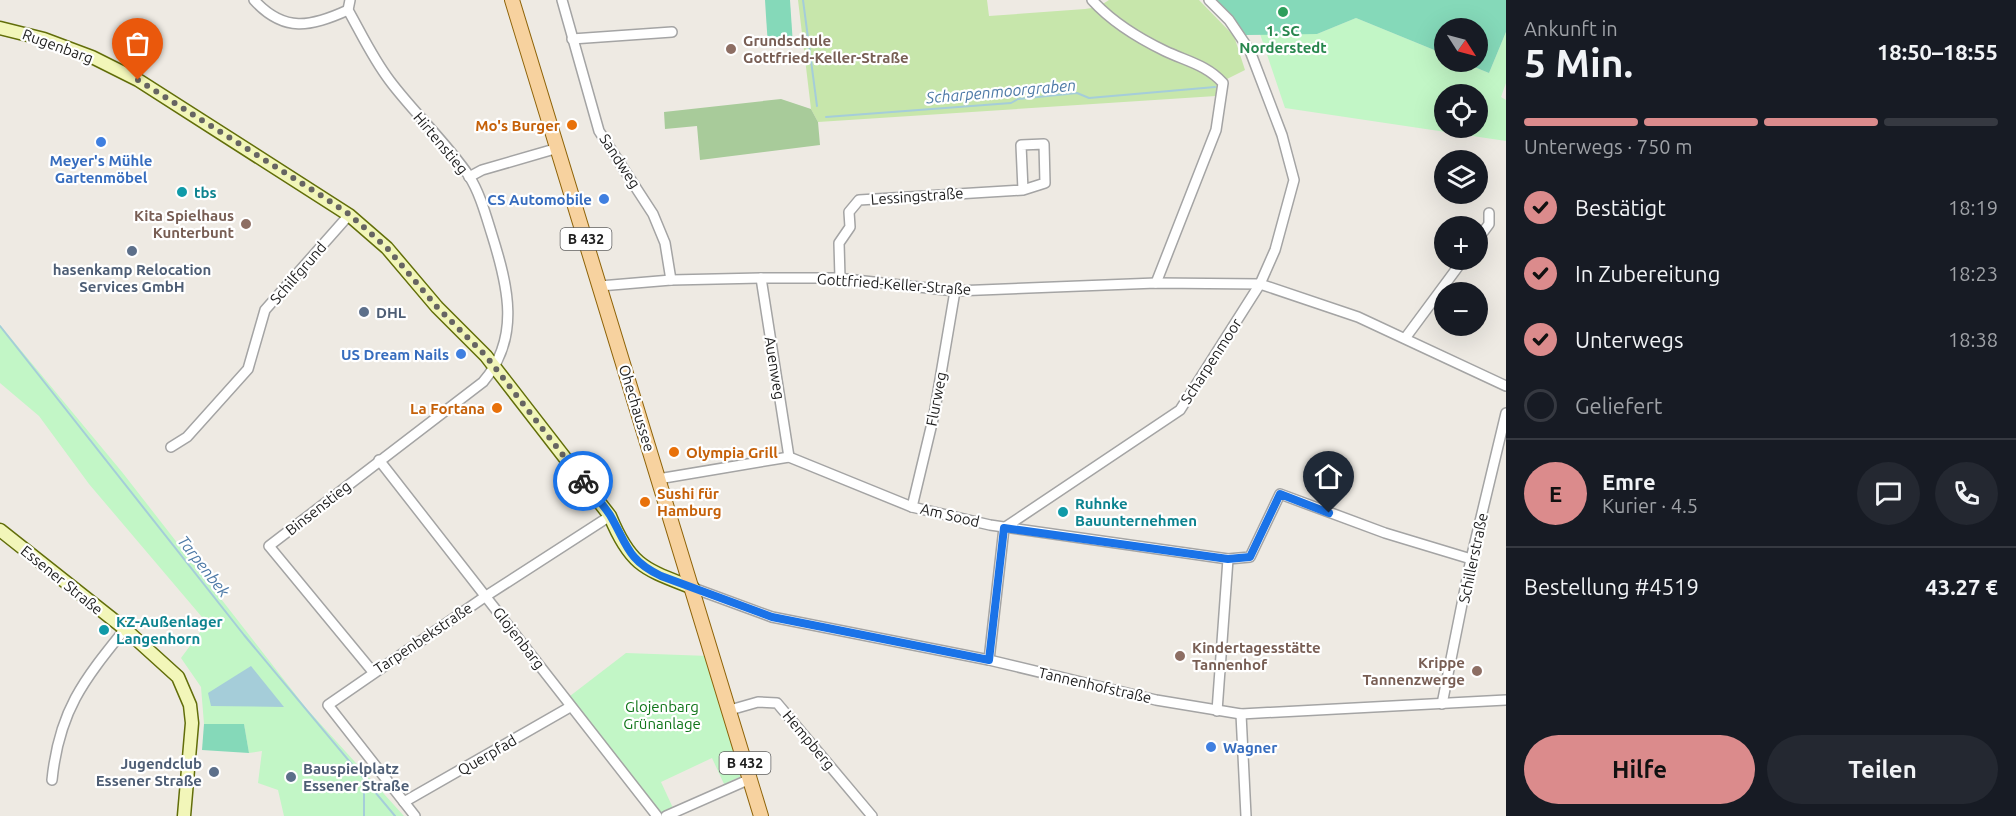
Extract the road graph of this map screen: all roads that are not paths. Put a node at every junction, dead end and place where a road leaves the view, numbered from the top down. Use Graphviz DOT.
graph roads {
  1 [pos="254,0"];
  2 [pos="512,0"];
  3 [pos="562,0"];
  4 [pos="1092,0"];
  5 [pos="1209,0"];
  6 [pos="349,5"];
  7 [pos="0,28"];
  8 [pos="672,32"];
  9 [pos="572,39"];
  10 [pos="558,148"];
  11 [pos="469,177"];
  12 [pos="1023,190"];
  13 [pos="1489,213"];
  14 [pos="349,214"];
  15 [pos="1488,225"];
  16 [pos="1456,270"];
  17 [pos="761,278"];
  18 [pos="840,278"];
  19 [pos="671,280"];
  20 [pos="1156,283"];
  21 [pos="1260,284"];
  22 [pos="600,286"];
  23 [pos="955,291"];
  24 [pos="1406,337"];
  25 [pos="495,368"];
  26 [pos="1506,386"];
  27 [pos="1506,413"];
  28 [pos="171,447"];
  29 [pos="789,458"];
  30 [pos="380,460"];
  31 [pos="658,479"];
  32 [pos="912,507"];
  33 [pos="610,516"];
  34 [pos="1004,528"];
  35 [pos="0,530"];
  36 [pos="1228,559"];
  37 [pos="1472,559"];
  38 [pos="693,588"];
  39 [pos="486,596"];
  40 [pos="125,629"];
  41 [pos="989,660"];
  42 [pos="373,672"];
  43 [pos="1506,700"];
  44 [pos="1442,704"];
  45 [pos="570,707"];
  46 [pos="730,710"];
  47 [pos="1217,711"];
  48 [pos="1241,714"];
  49 [pos="750,779"];
  50 [pos="52,780"];
  51 [pos="404,802"];
  52 [pos="184,816"];
  53 [pos="416,816"];
  54 [pos="657,816"];
  55 [pos="666,816"];
  56 [pos="761,816"];
  57 [pos="872,816"];
  58 [pos="1246,816"];
  1 -- 6 [label="street"];
  2 -- 10 [label="main road, Ohechaussee / B 432"];
  3 -- 9 [label="street, Sandweg"];
  4 -- 20 [label="street"];
  5 -- 21 [label="street, Scharpenmoor"];
  6 -- 11 [label="street, Hirtenstieg"];
  7 -- 14 [label="street, Rugenbarg"];
  8 -- 9 [label="street"];
  9 -- 19 [label="street, Sandweg"];
  10 -- 11 [label="street"];
  10 -- 22 [label="main road, Ohechaussee / B 432"];
  11 -- 25 [label="street, Hirtenstieg"];
  12 -- 12 [label="street, Lessingstraße"];
  12 -- 18 [label="street, Lessingstraße"];
  13 -- 15 [label="street"];
  14 -- 25 [label="street, Rugenbarg"];
  14 -- 28 [label="street, Schilfgrund"];
  16 -- 24 [label="street"];
  17 -- 18 [label="street, Gottfried-Keller-Straße"];
  17 -- 19 [label="street, Gottfried-Keller-Straße"];
  17 -- 29 [label="street, Auenweg"];
  18 -- 23 [label="street, Gottfried-Keller-Straße"];
  19 -- 22 [label="street, Gottfried-Keller-Straße"];
  20 -- 21 [label="street, Gottfried-Keller-Straße"];
  20 -- 23 [label="street, Gottfried-Keller-Straße"];
  21 -- 24 [label="street"];
  21 -- 34 [label="street, Scharpenmoor"];
  22 -- 31 [label="main road, Ohechaussee / B 432"];
  23 -- 32 [label="street, Flurweg"];
  24 -- 26 [label="street"];
  25 -- 30 [label="street, Binsenstieg"];
  25 -- 33 [label="street, Rugenbarg"];
  27 -- 37 [label="street, Schillerstraße"];
  29 -- 31 [label="street"];
  29 -- 32 [label="street, Am Sood"];
  30 -- 39 [label="street, Glojenbarg"];
  30 -- 42 [label="street, Binsenstieg"];
  31 -- 38 [label="main road, Ohechaussee / B 432"];
  32 -- 34 [label="street, Am Sood"];
  33 -- 38 [label="street, Rugenbarg"];
  33 -- 39 [label="street, Tarpenbekstraße"];
  34 -- 36 [label="street, Am Sood"];
  34 -- 41 [label="street"];
  35 -- 40 [label="street, Essener Straße"];
  36 -- 37 [label="street, Am Sood"];
  36 -- 47 [label="street"];
  37 -- 44 [label="street, Schillerstraße"];
  38 -- 41 [label="street, Tannenhofstraße"];
  38 -- 46 [label="main road, Ohechaussee / B 432"];
  39 -- 42 [label="street, Tarpenbekstraße"];
  39 -- 45 [label="street, Glojenbarg"];
  40 -- 50 [label="street"];
  40 -- 52 [label="street, Essener Straße"];
  41 -- 47 [label="street, Tannenhofstraße"];
  42 -- 51 [label="street, Tarpenbekstraße"];
  43 -- 44 [label="street, Tannenhofstraße"];
  44 -- 48 [label="street, Tannenhofstraße"];
  45 -- 51 [label="street, Querpfad"];
  45 -- 54 [label="street, Glojenbarg"];
  46 -- 49 [label="main road, Ohechaussee / B 432"];
  46 -- 57 [label="street, Hempberg"];
  47 -- 48 [label="street, Tannenhofstraße"];
  48 -- 58 [label="street"];
  49 -- 55 [label="street"];
  49 -- 56 [label="main road, Ohechaussee / B 432"];
  51 -- 53 [label="street"];
}
